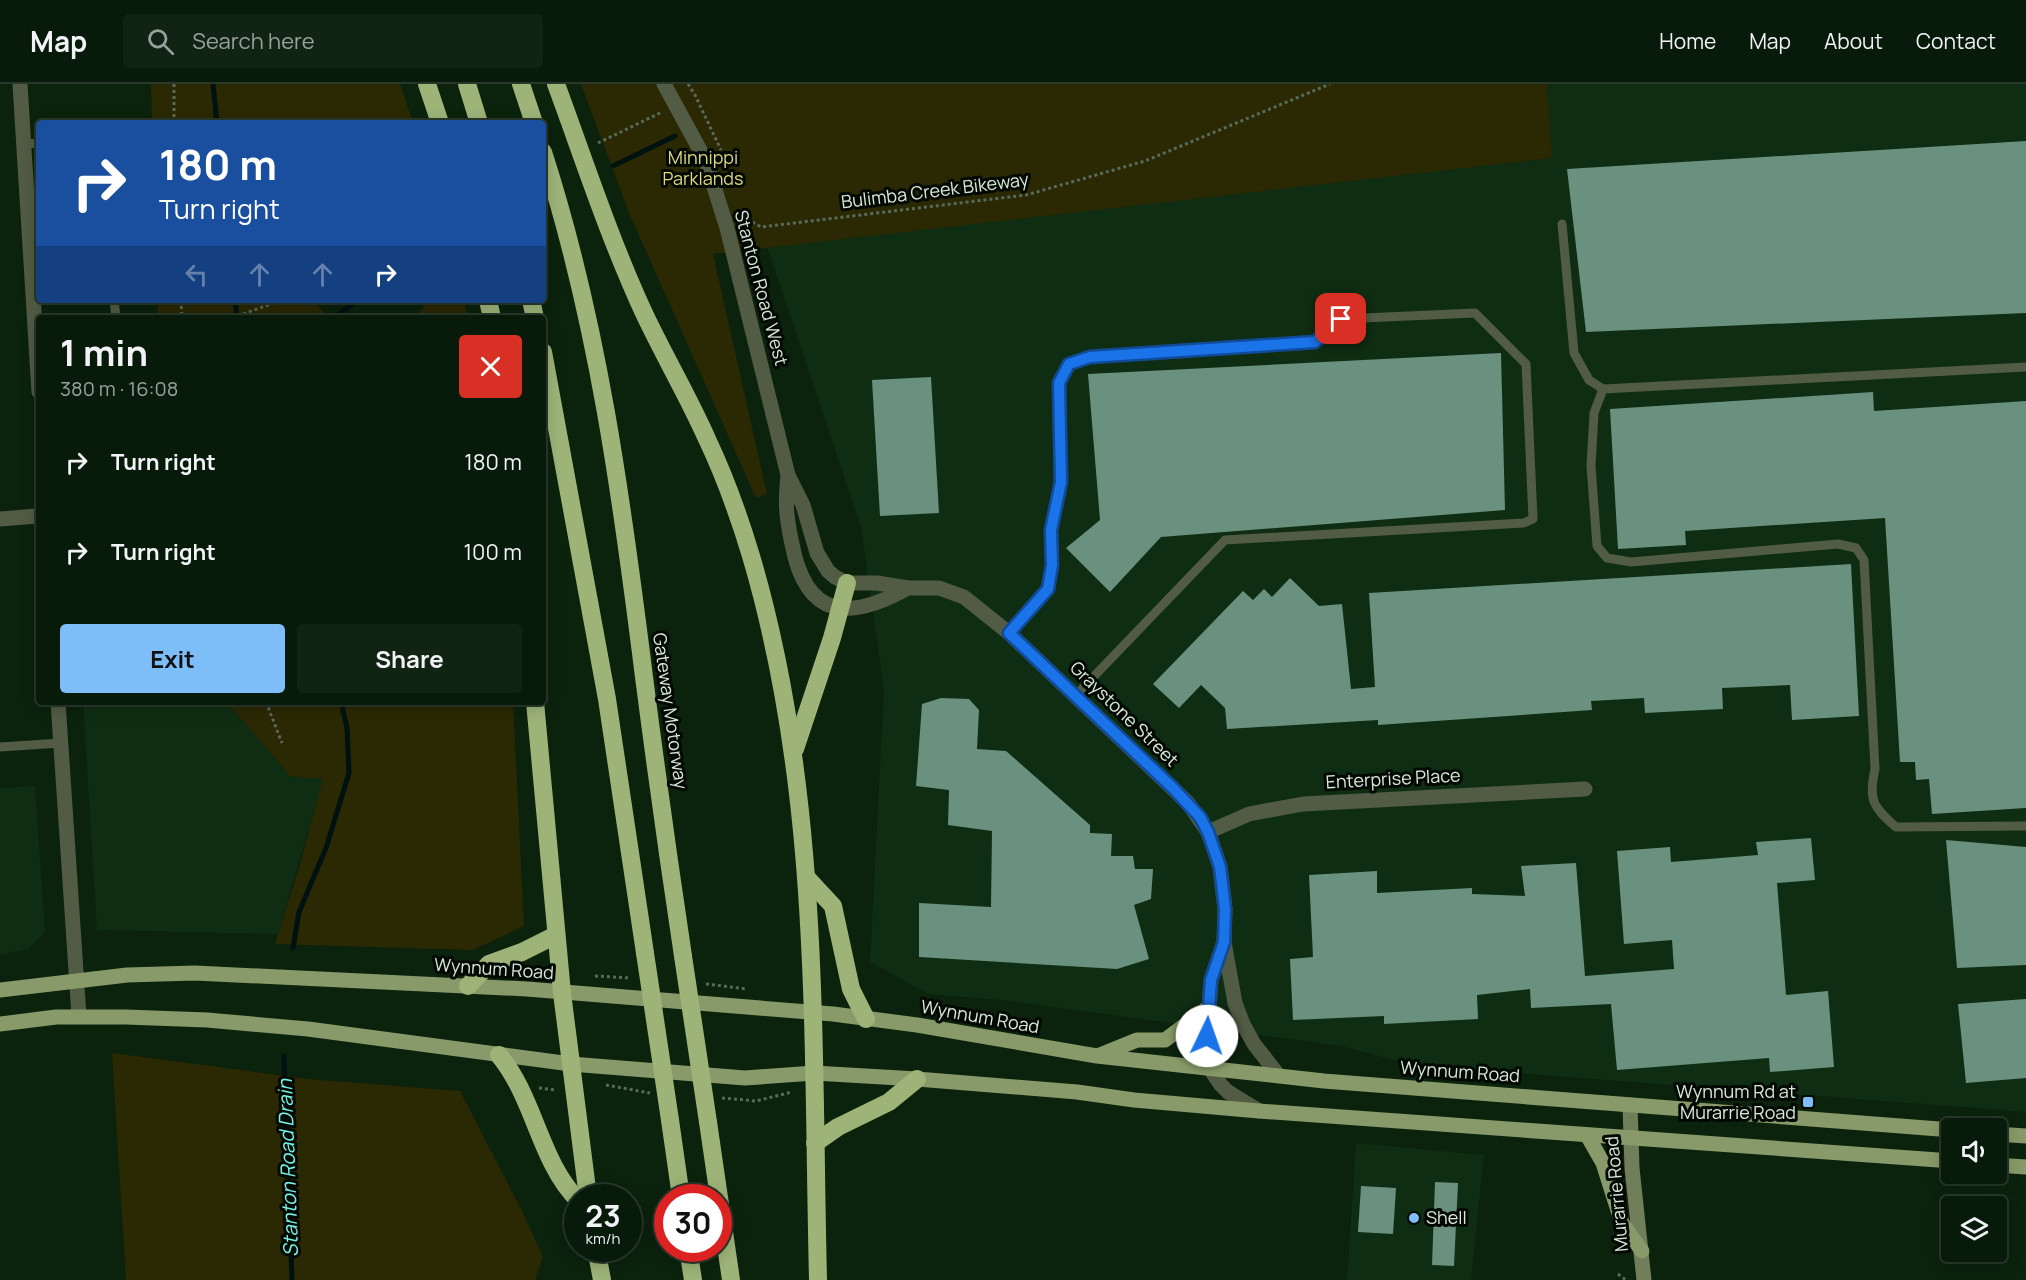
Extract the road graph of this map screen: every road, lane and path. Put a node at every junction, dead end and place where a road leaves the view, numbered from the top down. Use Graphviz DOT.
graph roads {
  1 [pos="20,84"];
  2 [pos="174,84"];
  3 [pos="427,84"];
  4 [pos="467,84"];
  5 [pos="521,84"];
  6 [pos="556,84"];
  7 [pos="664,84"];
  8 [pos="688,84"];
  9 [pos="1330,84"];
  10 [pos="696,95"];
  11 [pos="676,105"];
  12 [pos="174,120"];
  13 [pos="439,120"];
  14 [pos="479,120"];
  15 [pos="533,120"];
  16 [pos="31,143"];
  17 [pos="598,143"];
  18 [pos="724,160"];
  19 [pos="546,163"];
  20 [pos="739,206"];
  21 [pos="1562,224"];
  22 [pos="36,299"];
  23 [pos="274,303"];
  24 [pos="240,315"];
  25 [pos="2026,366"];
  26 [pos="546,367"];
  27 [pos="1604,389"];
  28 [pos="788,475"];
  29 [pos="36,516"];
  30 [pos="0,519"];
  31 [pos="847,583"];
  32 [pos="908,588"];
  33 [pos="841,608"];
  34 [pos="1009,633"];
  35 [pos="1076,695"];
  36 [pos="58,705"];
  37 [pos="267,705"];
  38 [pos="535,705"];
  39 [pos="282,743"];
  40 [pos="61,744"];
  41 [pos="0,747"];
  42 [pos="794,751"];
  43 [pos="1585,789"];
  44 [pos="2026,826"];
  45 [pos="1208,832"];
  46 [pos="807,878"];
  47 [pos="556,935"];
  48 [pos="1224,942"];
  49 [pos="76,980"];
  50 [pos="468,986"];
  51 [pos="0,990"];
  52 [pos="562,993"];
  53 [pos="1209,1007"];
  54 [pos="812,1012"];
  55 [pos="79,1017"];
  56 [pos="866,1019"];
  57 [pos="0,1024"];
  58 [pos="499,1055"];
  59 [pos="1097,1056"];
  60 [pos="571,1064"];
  61 [pos="1210,1069"];
  62 [pos="814,1073"];
  63 [pos="1279,1076"];
  64 [pos="917,1079"];
  65 [pos="534,1088"];
  66 [pos="558,1090"];
  67 [pos="1630,1105"];
  68 [pos="1258,1111"];
  69 [pos="1941,1130"];
  70 [pos="1587,1135"];
  71 [pos="2007,1135"];
  72 [pos="2026,1136"];
  73 [pos="1631,1138"];
  74 [pos="815,1143"];
  75 [pos="1941,1160"];
  76 [pos="2007,1166"];
  77 [pos="2026,1167"];
  78 [pos="586,1184"];
  79 [pos="679,1184"];
  80 [pos="564,1187"];
  81 [pos="1642,1251"];
  82 [pos="599,1262"];
  83 [pos="690,1262"];
  84 [pos="1618,1274"];
  85 [pos="602,1280"];
  86 [pos="693,1280"];
  87 [pos="731,1280"];
  88 [pos="818,1280"];
  89 [pos="1626,1280"];
  90 [pos="1644,1280"];
  1 -- 16 [label="street"];
  2 -- 12 [label="path"];
  3 -- 13 [label="highway"];
  4 -- 14 [label="highway"];
  5 -- 15 [label="highway"];
  6 -- 42 [label="highway"];
  7 -- 11 [label="street, Stanton Road West"];
  8 -- 10 [label="path"];
  9 -- 20 [label="path, Bulimba Creek Bikeway"];
  10 -- 11 [label="path"];
  10 -- 18 [label="path"];
  11 -- 17 [label="path"];
  11 -- 28 [label="street, Stanton Road West"];
  16 -- 22 [label="street"];
  19 -- 87 [label="highway, Gateway Motorway, bridge"];
  21 -- 27 [label="lane"];
  23 -- 24 [label="path"];
  25 -- 27 [label="lane"];
  26 -- 79 [label="highway, bridge"];
  27 -- 44 [label="lane"];
  28 -- 31 [label="street, Stanton Road West"];
  28 -- 33 [label="street, Stanton Road West"];
  29 -- 30 [label="street"];
  31 -- 32 [label="street, Graystone Street"];
  31 -- 33 [label="highway"];
  32 -- 33 [label="street, Graystone Street"];
  32 -- 34 [label="street, Graystone Street"];
  33 -- 42 [label="highway"];
  34 -- 35 [label="street, Graystone Street"];
  34 -- 35 [label="lane"];
  35 -- 45 [label="street, Graystone Street"];
  36 -- 40 [label="street"];
  37 -- 39 [label="path"];
  38 -- 47 [label="highway"];
  40 -- 41 [label="lane"];
  40 -- 49 [label="street"];
  42 -- 46 [label="highway"];
  43 -- 45 [label="street, Enterprise Place"];
  45 -- 48 [label="street, Graystone Street"];
  46 -- 54 [label="highway"];
  46 -- 56 [label="highway"];
  47 -- 50 [label="highway"];
  47 -- 52 [label="highway"];
  48 -- 53 [label="street, Graystone Street"];
  48 -- 63 [label="street, Graystone Street"];
  49 -- 50 [label="main road, Wynnum Road"];
  49 -- 51 [label="main road, Wynnum Road"];
  49 -- 55 [label="street"];
  50 -- 52 [label="main road, Wynnum Road"];
  52 -- 54 [label="main road, Wynnum Road"];
  52 -- 60 [label="highway"];
  53 -- 59 [label="main road"];
  53 -- 61 [label="street, Graystone Street"];
  54 -- 56 [label="main road, Wynnum Road"];
  54 -- 62 [label="highway"];
  55 -- 57 [label="main road"];
  55 -- 58 [label="main road"];
  56 -- 59 [label="main road, Wynnum Road"];
  58 -- 60 [label="main road"];
  58 -- 80 [label="highway"];
  59 -- 61 [label="main road, Wynnum Road"];
  60 -- 62 [label="main road"];
  60 -- 78 [label="highway"];
  61 -- 63 [label="main road, Wynnum Road"];
  61 -- 68 [label="street"];
  62 -- 64 [label="main road"];
  62 -- 74 [label="highway"];
  63 -- 67 [label="main road, Wynnum Road"];
  64 -- 68 [label="main road"];
  64 -- 74 [label="highway"];
  65 -- 66 [label="path"];
  67 -- 69 [label="main road, Wynnum Road"];
  67 -- 73 [label="street, Murarrie Road"];
  68 -- 70 [label="main road"];
  70 -- 73 [label="main road"];
  70 -- 81 [label="main road"];
  71 -- 72 [label="main road"];
  73 -- 75 [label="main road"];
  73 -- 81 [label="street, Murarrie Road"];
  74 -- 88 [label="highway"];
  76 -- 77 [label="main road"];
  81 -- 90 [label="street, Murarrie Road"];
  82 -- 85 [label="highway"];
  83 -- 86 [label="highway"];
  84 -- 89 [label="path"];
}
